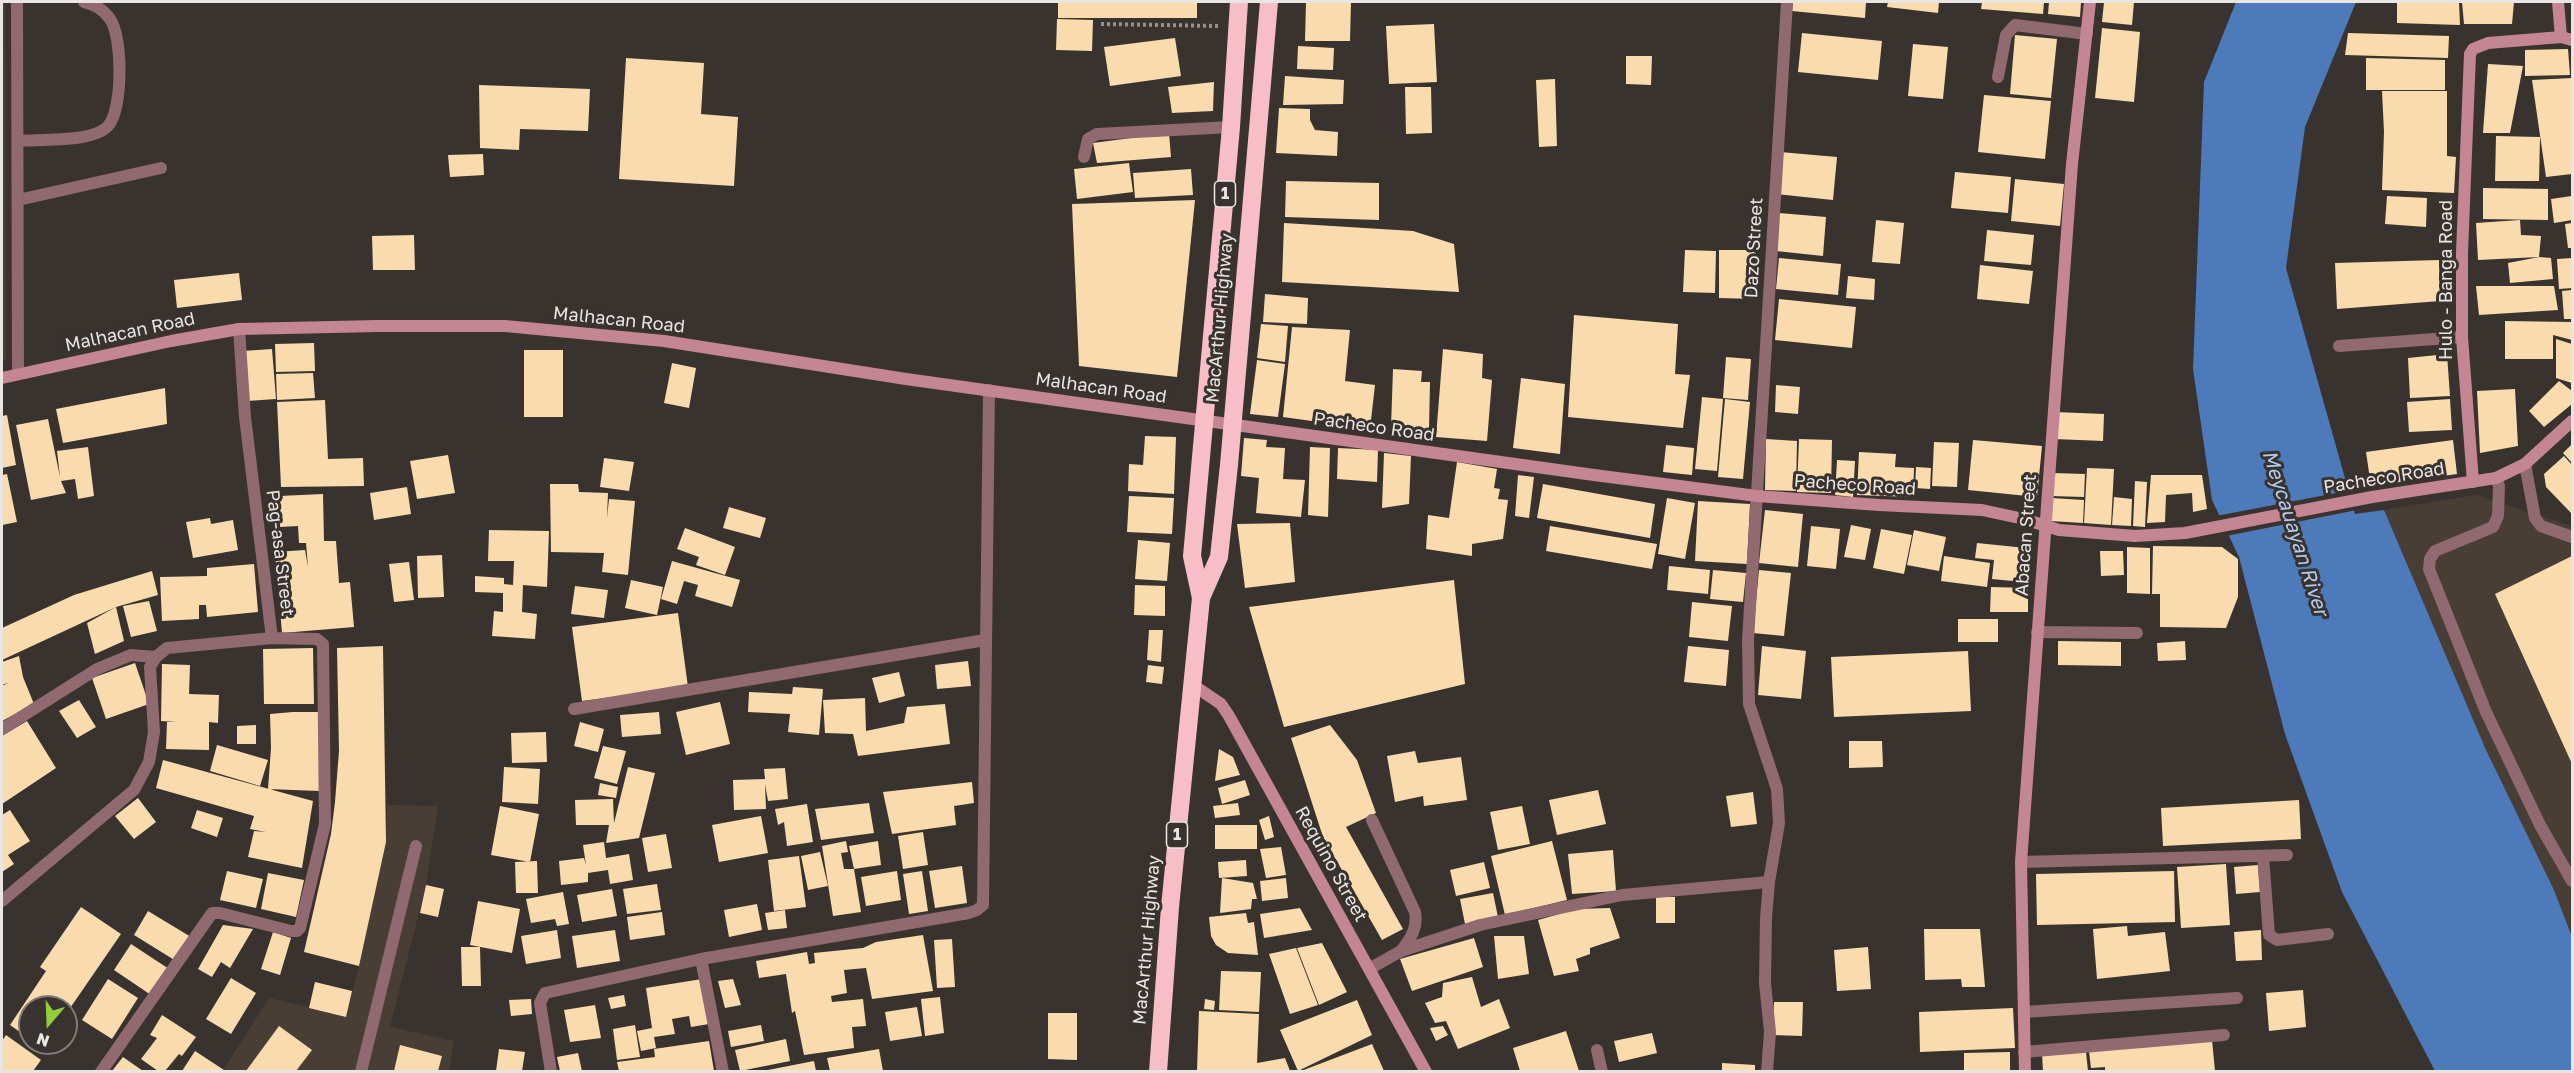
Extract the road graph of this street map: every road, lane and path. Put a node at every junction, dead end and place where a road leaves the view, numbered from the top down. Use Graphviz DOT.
graph roads {
  1 [pos="17,2"];
  2 [pos="84,2"];
  3 [pos="1239,2"];
  4 [pos="1269,2"];
  5 [pos="1787,2"];
  6 [pos="2090,2"];
  7 [pos="2558,2"];
  8 [pos="1101,24"];
  9 [pos="1238,27"];
  10 [pos="2087,34"];
  11 [pos="2567,39"];
  12 [pos="1998,77"];
  13 [pos="1231,127"];
  14 [pos="18,141"];
  15 [pos="1084,157"];
  16 [pos="161,168"];
  17 [pos="18,200"];
  18 [pos="239,329"];
  19 [pos="2462,337"];
  20 [pos="2339,346"];
  21 [pos="18,374"];
  22 [pos="2,378"];
  23 [pos="988,390"];
  24 [pos="1204,421"];
  25 [pos="2572,421"];
  26 [pos="1232,425"];
  27 [pos="2525,464"];
  28 [pos="2496,478"];
  29 [pos="2473,482"];
  30 [pos="1757,496"];
  31 [pos="2045,526"];
  32 [pos="2572,537"];
  33 [pos="1201,598"];
  34 [pos="2037,632"];
  35 [pos="2137,633"];
  36 [pos="272,638"];
  37 [pos="985,639"];
  38 [pos="156,657"];
  39 [pos="1193,685"];
  40 [pos="574,709"];
  41 [pos="2,729"];
  42 [pos="1372,820"];
  43 [pos="416,846"];
  44 [pos="2287,855"];
  45 [pos="2263,856"];
  46 [pos="2021,862"];
  47 [pos="2572,881"];
  48 [pos="1769,882"];
  49 [pos="2,901"];
  50 [pos="2328,934"];
  51 [pos="1401,951"];
  52 [pos="701,959"];
  53 [pos="1369,969"];
  54 [pos="2237,998"];
  55 [pos="2024,1012"];
  56 [pos="2224,1035"];
  57 [pos="1597,1050"];
  58 [pos="2025,1052"];
  59 [pos="101,1071"];
  60 [pos="361,1071"];
  61 [pos="551,1071"];
  62 [pos="723,1071"];
  63 [pos="1158,1071"];
  64 [pos="1426,1071"];
  65 [pos="1602,1071"];
  66 [pos="1767,1071"];
  67 [pos="2025,1071"];
  1 -- 14 [label="street"];
  2 -- 14 [label="street"];
  3 -- 9 [label="highway, MacArthur Highway / 1"];
  4 -- 26 [label="highway, MacArthur Highway / 1"];
  5 -- 30 [label="street, Dazo Street"];
  6 -- 10 [label="main road, Abacan Street"];
  7 -- 11 [label="main road, Hulo - Banga Road"];
  8 -- 9 [label="path"];
  9 -- 13 [label="highway, MacArthur Highway / 1"];
  10 -- 12 [label="street"];
  10 -- 31 [label="main road, Abacan Street"];
  11 -- 19 [label="main road, Hulo - Banga Road"];
  13 -- 15 [label="street"];
  13 -- 24 [label="highway, MacArthur Highway / 1"];
  14 -- 17 [label="street"];
  16 -- 17 [label="street"];
  17 -- 21 [label="street"];
  18 -- 21 [label="main road, Malhacan Road"];
  18 -- 23 [label="main road, Malhacan Road"];
  18 -- 36 [label="street, Pag-asa Street"];
  19 -- 20 [label="street"];
  19 -- 29 [label="main road, Hulo - Banga Road"];
  21 -- 22 [label="main road, Malhacan Road"];
  23 -- 24 [label="main road, Malhacan Road"];
  23 -- 37 [label="street"];
  24 -- 26 [label="main road, Malhacan Road"];
  24 -- 33 [label="highway, MacArthur Highway / 1"];
  25 -- 27 [label="main road"];
  26 -- 30 [label="main road, Pacheco Road"];
  26 -- 33 [label="highway, MacArthur Highway / 1"];
  27 -- 28 [label="main road"];
  27 -- 32 [label="street"];
  28 -- 29 [label="main road"];
  28 -- 47 [label="street"];
  29 -- 31 [label="main road, Pacheco Road"];
  30 -- 31 [label="main road, Pacheco Road"];
  30 -- 48 [label="street, Dazo Street"];
  31 -- 34 [label="main road, Abacan Street"];
  33 -- 39 [label="highway, MacArthur Highway / 1"];
  34 -- 35 [label="street"];
  34 -- 46 [label="main road, Abacan Street"];
  36 -- 38 [label="street, Pag-asa Street"];
  36 -- 59 [label="street"];
  37 -- 40 [label="street"];
  37 -- 52 [label="street"];
  38 -- 41 [label="street"];
  38 -- 49 [label="street"];
  39 -- 53 [label="main road, Requino Street"];
  39 -- 63 [label="highway, MacArthur Highway / 1"];
  42 -- 51 [label="street"];
  43 -- 60 [label="street"];
  44 -- 45 [label="street"];
  45 -- 46 [label="street"];
  45 -- 50 [label="street"];
  46 -- 55 [label="main road, Abacan Street"];
  48 -- 51 [label="street"];
  48 -- 66 [label="street, Dazo Street"];
  51 -- 53 [label="street"];
  52 -- 61 [label="street"];
  52 -- 62 [label="street"];
  53 -- 64 [label="main road, Requino Street"];
  54 -- 55 [label="street"];
  55 -- 58 [label="main road, Abacan Street"];
  56 -- 58 [label="street"];
  57 -- 65 [label="street"];
  58 -- 67 [label="main road, Abacan Street"];
}
